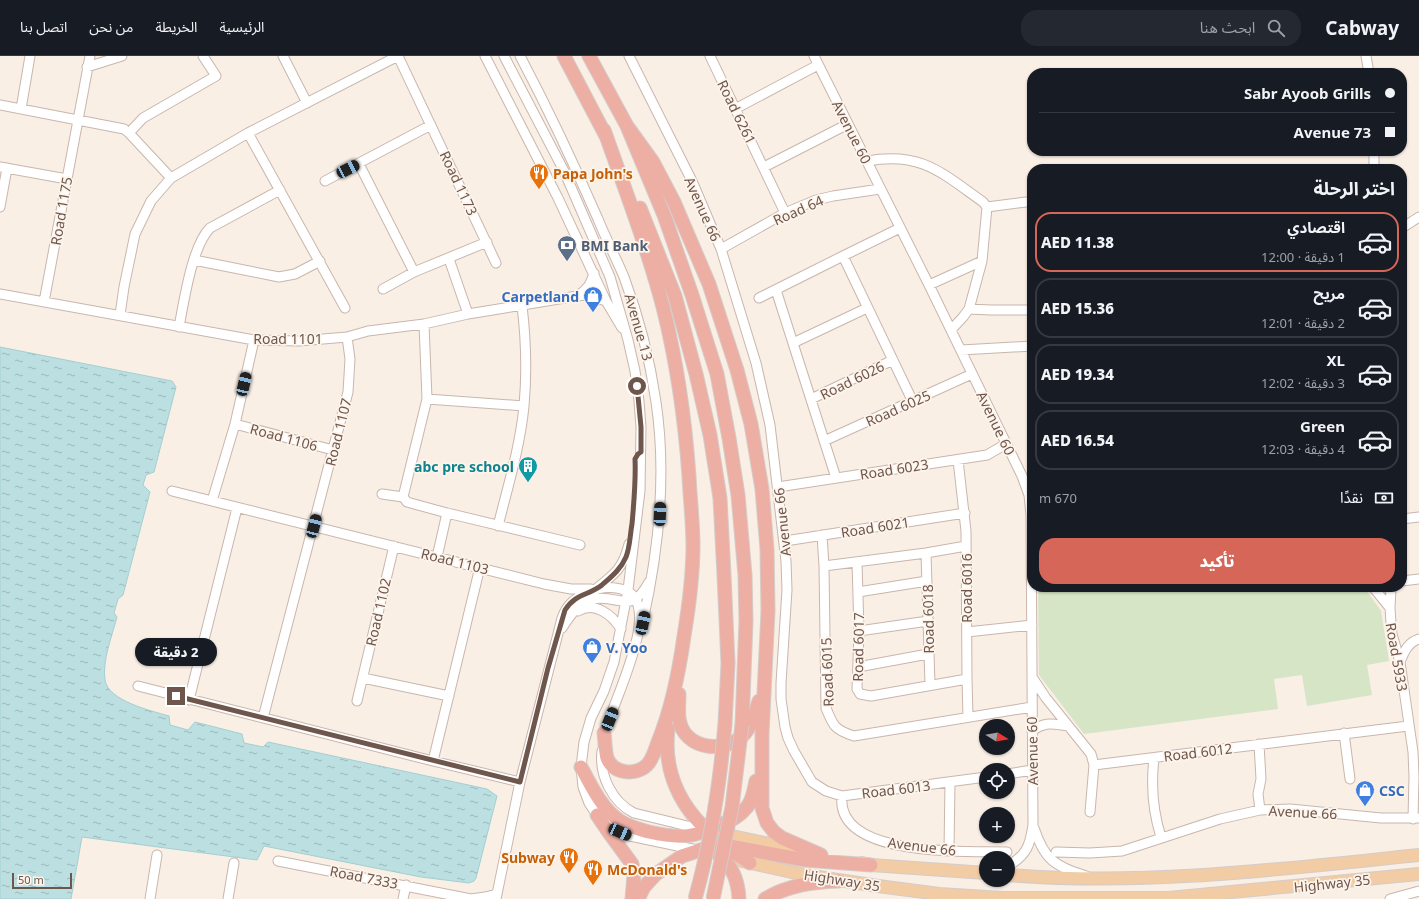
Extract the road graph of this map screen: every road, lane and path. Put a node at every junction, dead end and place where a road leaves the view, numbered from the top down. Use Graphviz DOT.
graph roads {
  1 [pos="30,56"];
  2 [pos="90,56"];
  3 [pos="122,56"];
  4 [pos="203,56"];
  5 [pos="283,56"];
  6 [pos="398,56"];
  7 [pos="485,56"];
  8 [pos="504,56"];
  9 [pos="520,56"];
  10 [pos="564,56"];
  11 [pos="589,56"];
  12 [pos="629,56"];
  13 [pos="710,56"];
  14 [pos="814,56"];
  15 [pos="1366,56"];
  16 [pos="818,65"];
  17 [pos="87,67"];
  18 [pos="1368,68"];
  19 [pos="308,103"];
  20 [pos="0,105"];
  21 [pos="21,109"];
  22 [pos="735,109"];
  23 [pos="78,119"];
  24 [pos="848,124"];
  25 [pos="431,125"];
  26 [pos="627,126"];
  27 [pos="604,130"];
  28 [pos="128,132"];
  29 [pos="248,133"];
  30 [pos="866,161"];
  31 [pos="359,164"];
  32 [pos="764,167"];
  33 [pos="4,168"];
  34 [pos="171,178"];
  35 [pos="67,179"];
  36 [pos="325,181"];
  37 [pos="880,189"];
  38 [pos="280,190"];
  39 [pos="1027,202"];
  40 [pos="0,207"];
  41 [pos="987,207"];
  42 [pos="786,213"];
  43 [pos="1419,218"];
  44 [pos="1407,225"];
  45 [pos="900,228"];
  46 [pos="487,242"];
  47 [pos="722,249"];
  48 [pos="843,256"];
  49 [pos="449,259"];
  50 [pos="194,260"];
  51 [pos="320,261"];
  52 [pos="982,261"];
  53 [pos="496,263"];
  54 [pos="414,272"];
  55 [pos="594,273"];
  56 [pos="929,285"];
  57 [pos="383,289"];
  58 [pos="776,290"];
  59 [pos="0,294"];
  60 [pos="577,296"];
  61 [pos="759,298"];
  62 [pos="606,301"];
  63 [pos="44,302"];
  64 [pos="522,306"];
  65 [pos="345,308"];
  66 [pos="867,308"];
  67 [pos="969,309"];
  68 [pos="1027,310"];
  69 [pos="468,314"];
  70 [pos="120,315"];
  71 [pos="424,324"];
  72 [pos="179,327"];
  73 [pos="951,330"];
  74 [pos="347,336"];
  75 [pos="254,340"];
  76 [pos="628,340"];
  77 [pos="793,344"];
  78 [pos="1027,346"];
  79 [pos="961,350"];
  80 [pos="893,360"];
  81 [pos="972,374"];
  82 [pos="426,398"];
  83 [pos="811,399"];
  84 [pos="912,402"];
  85 [pos="524,406"];
  86 [pos="235,424"];
  87 [pos="824,441"];
  88 [pos="1006,444"];
  89 [pos="334,450"];
  90 [pos="641,452"];
  91 [pos="958,460"];
  92 [pos="836,478"];
  93 [pos="778,487"];
  94 [pos="1027,490"];
  95 [pos="172,492"];
  96 [pos="382,494"];
  97 [pos="403,497"];
  98 [pos="212,501"];
  99 [pos="237,508"];
  100 [pos="447,513"];
  101 [pos="965,513"];
  102 [pos="1419,518"];
  103 [pos="1407,519"];
  104 [pos="314,526"];
  105 [pos="498,526"];
  106 [pos="822,535"];
  107 [pos="785,541"];
  108 [pos="580,545"];
  109 [pos="394,546"];
  110 [pos="966,546"];
  111 [pos="926,553"];
  112 [pos="437,556"];
  113 [pos="857,562"];
  114 [pos="824,566"];
  115 [pos="480,567"];
  116 [pos="652,577"];
  117 [pos="1419,579"];
  118 [pos="1407,580"];
  119 [pos="927,581"];
  120 [pos="597,588"];
  121 [pos="628,590"];
  122 [pos="858,592"];
  123 [pos="1032,592"];
  124 [pos="1377,592"];
  125 [pos="1391,592"];
  126 [pos="636,598"];
  127 [pos="625,602"];
  128 [pos="1390,608"];
  129 [pos="572,614"];
  130 [pos="928,621"];
  131 [pos="1032,625"];
  132 [pos="621,629"];
  133 [pos="859,631"];
  134 [pos="967,632"];
  135 [pos="556,638"];
  136 [pos="1419,639"];
  137 [pos="636,643"];
  138 [pos="928,654"];
  139 [pos="1400,662"];
  140 [pos="858,667"];
  141 [pos="766,669"];
  142 [pos="680,670"];
  143 [pos="1032,677"];
  144 [pos="363,678"];
  145 [pos="967,679"];
  146 [pos="930,685"];
  147 [pos="138,686"];
  148 [pos="449,696"];
  149 [pos="189,700"];
  150 [pos="357,701"];
  151 [pos="1032,707"];
  152 [pos="669,711"];
  153 [pos="968,717"];
  154 [pos="263,718"];
  155 [pos="1068,726"];
  156 [pos="1408,726"];
  157 [pos="1032,731"];
  158 [pos="604,732"];
  159 [pos="1344,733"];
  160 [pos="762,734"];
  161 [pos="1259,744"];
  162 [pos="1154,758"];
  163 [pos="433,761"];
  164 [pos="1094,765"];
  165 [pos="581,767"];
  166 [pos="1032,770"];
  167 [pos="1015,773"];
  168 [pos="979,778"];
  169 [pos="1350,779"];
  170 [pos="520,782"];
  171 [pos="950,782"];
  172 [pos="842,796"];
  173 [pos="1260,810"];
  174 [pos="1090,812"];
  175 [pos="597,815"];
  176 [pos="1416,819"];
  177 [pos="1033,825"];
  178 [pos="691,830"];
  179 [pos="708,831"];
  180 [pos="1161,837"];
  181 [pos="704,849"];
  182 [pos="722,851"];
  183 [pos="949,851"];
  184 [pos="979,852"];
  185 [pos="1056,852"];
  186 [pos="821,854"];
  187 [pos="157,855"];
  188 [pos="1419,855"];
  189 [pos="278,861"];
  190 [pos="1015,862"];
  191 [pos="234,863"];
  192 [pos="750,863"];
  193 [pos="871,864"];
  194 [pos="979,872"];
  195 [pos="1419,874"];
  196 [pos="1015,875"];
  197 [pos="1092,879"];
  198 [pos="839,881"];
  199 [pos="406,885"];
  200 [pos="1251,891"];
  201 [pos="1419,891"];
  202 [pos="496,896"];
  203 [pos="1170,898"];
  204 [pos="150,899"];
  205 [pos="228,899"];
  206 [pos="403,899"];
  207 [pos="472,899"];
  208 [pos="632,899"];
  209 [pos="638,899"];
  210 [pos="695,899"];
  211 [pos="713,899"];
  212 [pos="739,899"];
  213 [pos="765,899"];
  214 [pos="1241,899"];
  215 [pos="1390,899"];
  1 -- 21 [label="street"];
  2 -- 17 [label="street, Road 1175"];
  3 -- 17 [label="street"];
  4 -- 28 [label="street"];
  5 -- 19 [label="street"];
  6 -- 19 [label="street"];
  6 -- 25 [label="street, Road 1173"];
  7 -- 55 [label="street"];
  8 -- 76 [label="street, Avenue 13"];
  9 -- 116 [label="street, Avenue 13"];
  10 -- 27 [label="highway"];
  11 -- 26 [label="highway"];
  12 -- 47 [label="street, Avenue 66"];
  13 -- 22 [label="street, Road 6261"];
  14 -- 16 [label="street, Avenue 60"];
  15 -- 18 [label="street"];
  16 -- 22 [label="street"];
  16 -- 24 [label="street, Avenue 60"];
  17 -- 23 [label="street, Road 1175"];
  19 -- 29 [label="street"];
  20 -- 21 [label="street"];
  21 -- 23 [label="street"];
  22 -- 32 [label="street, Road 6261"];
  23 -- 28 [label="street"];
  23 -- 35 [label="street, Road 1175"];
  24 -- 30 [label="street, Avenue 60"];
  24 -- 32 [label="street"];
  25 -- 31 [label="street"];
  25 -- 46 [label="street, Road 1173"];
  26 -- 141 [label="highway"];
  26 -- 211 [label="highway, bridge"];
  27 -- 142 [label="highway"];
  27 -- 210 [label="highway, bridge"];
  28 -- 34 [label="street"];
  29 -- 34 [label="street"];
  29 -- 38 [label="street"];
  30 -- 37 [label="street, Avenue 60"];
  30 -- 41 [label="street"];
  31 -- 36 [label="street"];
  31 -- 54 [label="street"];
  32 -- 42 [label="street, Road 6261"];
  33 -- 35 [label="street"];
  33 -- 40 [label="street"];
  34 -- 70 [label="street"];
  35 -- 63 [label="street, Road 1175"];
  37 -- 42 [label="street, Road 64"];
  37 -- 45 [label="street, Avenue 60"];
  38 -- 50 [label="street"];
  38 -- 51 [label="street"];
  39 -- 41 [label="street"];
  41 -- 52 [label="street"];
  42 -- 47 [label="street, Road 64"];
  43 -- 44 [label="street"];
  45 -- 48 [label="street"];
  45 -- 56 [label="street, Avenue 60"];
  46 -- 49 [label="street"];
  46 -- 53 [label="street, Road 1173"];
  47 -- 93 [label="street, Avenue 66"];
  48 -- 58 [label="street"];
  48 -- 66 [label="street, Road 6026"];
  49 -- 54 [label="street"];
  49 -- 69 [label="street"];
  50 -- 51 [label="street"];
  50 -- 72 [label="street"];
  51 -- 65 [label="street"];
  52 -- 56 [label="street"];
  52 -- 67 [label="street"];
  54 -- 57 [label="street"];
  55 -- 60 [label="street"];
  55 -- 62 [label="street"];
  56 -- 73 [label="street, Avenue 60"];
  58 -- 61 [label="street"];
  58 -- 77 [label="street"];
  59 -- 63 [label="street, Road 1101"];
  60 -- 62 [label="street, Road 1101"];
  60 -- 64 [label="street, Road 1101"];
  62 -- 76 [label="street"];
  63 -- 70 [label="street, Road 1101"];
  64 -- 69 [label="street, Road 1101"];
  64 -- 85 [label="street"];
  66 -- 77 [label="street"];
  66 -- 80 [label="street, Road 6026"];
  67 -- 68 [label="street"];
  67 -- 73 [label="street"];
  69 -- 71 [label="street, Road 1101"];
  70 -- 72 [label="street, Road 1101"];
  71 -- 74 [label="street, Road 1101"];
  71 -- 82 [label="street"];
  72 -- 75 [label="street, Road 1101"];
  73 -- 79 [label="street, Avenue 60"];
  74 -- 75 [label="street, Road 1101"];
  74 -- 89 [label="street, Road 1107"];
  75 -- 86 [label="street, Road 1106"];
  76 -- 90 [label="street, Avenue 13"];
  77 -- 83 [label="street"];
  78 -- 79 [label="street"];
  79 -- 81 [label="street, Avenue 60"];
  80 -- 83 [label="street, Road 6026"];
  80 -- 84 [label="street, Road 6026"];
  81 -- 84 [label="street, Road 6025"];
  81 -- 88 [label="street, Avenue 60"];
  82 -- 85 [label="street"];
  82 -- 97 [label="street"];
  83 -- 87 [label="street"];
  84 -- 87 [label="street, Road 6025"];
  85 -- 105 [label="street"];
  86 -- 89 [label="street, Road 1106"];
  86 -- 98 [label="street, Road 1106"];
  87 -- 92 [label="street"];
  88 -- 91 [label="street, Road 6023"];
  88 -- 94 [label="street, Avenue 60"];
  89 -- 104 [label="street, Road 1107"];
  90 -- 120 [label="street"];
  90 -- 121 [label="street, Avenue 13"];
  91 -- 92 [label="street, Road 6023"];
  91 -- 101 [label="street, Road 6016"];
  92 -- 93 [label="street, Road 6023"];
  93 -- 107 [label="street, Avenue 66"];
  95 -- 98 [label="street, Road 1103"];
  96 -- 97 [label="street"];
  97 -- 100 [label="street"];
  98 -- 99 [label="street, Road 1103"];
  99 -- 104 [label="street, Road 1103"];
  99 -- 149 [label="street"];
  100 -- 105 [label="street"];
  100 -- 112 [label="street"];
  101 -- 106 [label="street, Road 6021"];
  101 -- 110 [label="street, Road 6016"];
  102 -- 103 [label="street"];
  104 -- 109 [label="street, Road 1103"];
  104 -- 154 [label="street"];
  105 -- 108 [label="street"];
  106 -- 107 [label="street, Road 6021"];
  106 -- 114 [label="street, Road 6015"];
  107 -- 172 [label="street, Avenue 66"];
  109 -- 112 [label="street, Road 1103"];
  109 -- 144 [label="street, Road 1102"];
  110 -- 111 [label="street"];
  110 -- 134 [label="street, Road 6016"];
  111 -- 113 [label="street"];
  111 -- 119 [label="street, Road 6018"];
  112 -- 115 [label="street, Road 1103"];
  113 -- 114 [label="street"];
  113 -- 122 [label="street, Road 6017"];
  114 -- 153 [label="street, Road 6015"];
  115 -- 120 [label="street, Road 1103"];
  115 -- 148 [label="street"];
  116 -- 126 [label="street"];
  116 -- 137 [label="street, Avenue 13"];
  117 -- 118 [label="street"];
  119 -- 122 [label="street"];
  119 -- 130 [label="street, Road 6018"];
  120 -- 121 [label="street, Road 1103"];
  120 -- 135 [label="street"];
  121 -- 126 [label="street"];
  121 -- 127 [label="street, Avenue 13"];
  122 -- 133 [label="street, Road 6017"];
  123 -- 131 [label="street, Avenue 60"];
  124 -- 128 [label="street"];
  125 -- 128 [label="street, Road 5933"];
  126 -- 127 [label="street"];
  126 -- 137 [label="street"];
  127 -- 129 [label="street"];
  127 -- 132 [label="street, Avenue 13"];
  128 -- 139 [label="street, Road 5933"];
  129 -- 132 [label="street"];
  129 -- 135 [label="street"];
  130 -- 133 [label="street"];
  130 -- 138 [label="street, Road 6018"];
  131 -- 134 [label="street"];
  131 -- 143 [label="street, Avenue 60"];
  132 -- 165 [label="street, Avenue 13"];
  133 -- 140 [label="street, Road 6017"];
  134 -- 145 [label="street, Road 6016"];
  135 -- 170 [label="street"];
  136 -- 139 [label="street"];
  137 -- 158 [label="street"];
  138 -- 140 [label="street"];
  138 -- 146 [label="street, Road 6018"];
  139 -- 156 [label="street, Road 5933"];
  140 -- 146 [label="street, Road 6017"];
  141 -- 142 [label="highway"];
  141 -- 160 [label="highway"];
  142 -- 152 [label="highway"];
  143 -- 151 [label="street, Avenue 60"];
  143 -- 155 [label="street"];
  144 -- 148 [label="street"];
  144 -- 150 [label="street, Road 1102"];
  145 -- 146 [label="street, Road 6017"];
  145 -- 153 [label="street, Road 6016"];
  147 -- 149 [label="street"];
  148 -- 163 [label="street"];
  149 -- 154 [label="street"];
  151 -- 153 [label="street, Road 6015"];
  151 -- 157 [label="street, Avenue 60"];
  152 -- 158 [label="highway"];
  152 -- 179 [label="highway"];
  154 -- 163 [label="street"];
  155 -- 157 [label="street"];
  155 -- 164 [label="street"];
  156 -- 159 [label="street, Road 6012"];
  156 -- 176 [label="street, Road 5933"];
  157 -- 166 [label="street, Avenue 60"];
  158 -- 178 [label="street"];
  159 -- 161 [label="street, Road 6012"];
  159 -- 169 [label="street"];
  160 -- 179 [label="highway"];
  160 -- 186 [label="highway"];
  161 -- 162 [label="street, Road 6012"];
  161 -- 173 [label="street"];
  162 -- 164 [label="street, Road 6012"];
  162 -- 180 [label="street"];
  163 -- 170 [label="street"];
  164 -- 174 [label="street"];
  165 -- 175 [label="street, Avenue 13"];
  165 -- 178 [label="highway"];
  166 -- 167 [label="street"];
  166 -- 177 [label="street, Avenue 60"];
  168 -- 171 [label="street, Road 6013"];
  170 -- 202 [label="street"];
  171 -- 172 [label="street, Road 6013"];
  171 -- 183 [label="street, Road 6013"];
  172 -- 183 [label="street, Avenue 66"];
  173 -- 176 [label="street, Avenue 66"];
  173 -- 180 [label="street, Avenue 66"];
  175 -- 181 [label="street, Avenue 13"];
  175 -- 208 [label="highway"];
  177 -- 190 [label="street"];
  177 -- 197 [label="street"];
  178 -- 179 [label="highway"];
  178 -- 181 [label="highway"];
  179 -- 182 [label="highway"];
  179 -- 186 [label="main road, Highway 35"];
  180 -- 185 [label="street, Avenue 66"];
  181 -- 182 [label="highway"];
  181 -- 209 [label="highway"];
  182 -- 192 [label="highway"];
  182 -- 193 [label="highway"];
  182 -- 212 [label="highway"];
  183 -- 184 [label="street, Avenue 66"];
  186 -- 193 [label="main road, Highway 35"];
  187 -- 204 [label="street"];
  188 -- 197 [label="main road, Highway 35"];
  189 -- 199 [label="street, Road 7333"];
  191 -- 205 [label="street"];
  192 -- 198 [label="main road, Highway 35"];
  193 -- 194 [label="main road, Highway 35"];
  195 -- 200 [label="main road, Highway 35"];
  196 -- 197 [label="main road, Highway 35"];
  198 -- 203 [label="main road, Highway 35"];
  198 -- 213 [label="highway"];
  199 -- 206 [label="street"];
  199 -- 207 [label="street, Road 7333"];
  200 -- 203 [label="main road, Highway 35"];
  200 -- 214 [label="street"];
  201 -- 215 [label="street"];
  202 -- 207 [label="street, Road 7333"];
}
